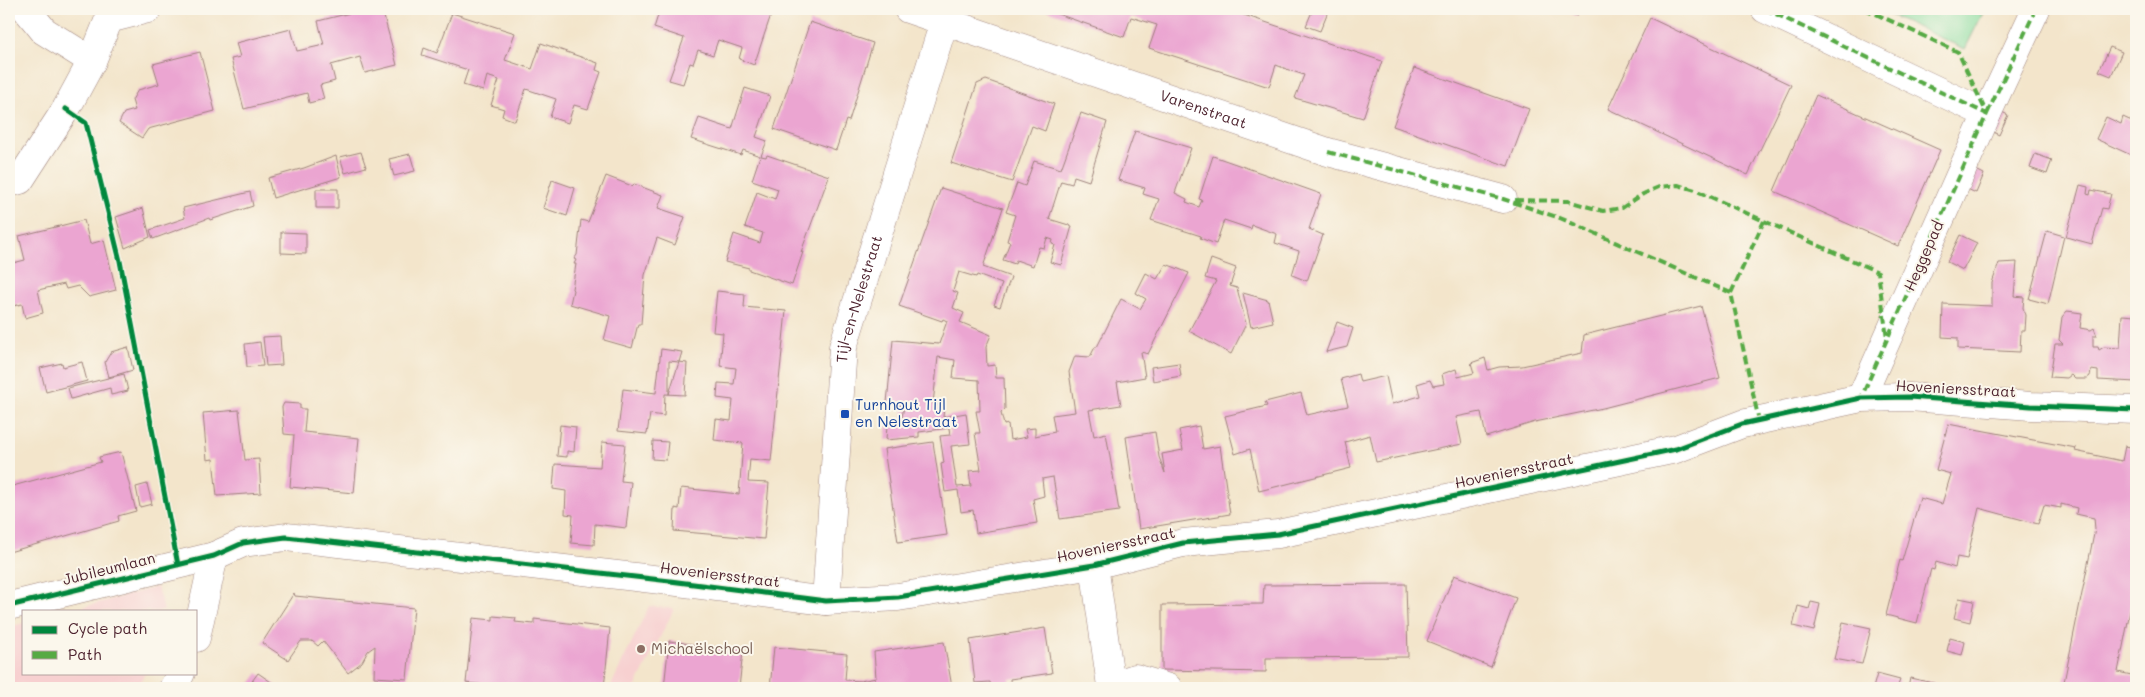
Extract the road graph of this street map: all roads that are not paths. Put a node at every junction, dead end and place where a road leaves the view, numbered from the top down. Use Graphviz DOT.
graph roads {
  1 [pos="26,9"];
  2 [pos="148,9"];
  3 [pos="908,9"];
  4 [pos="1765,9"];
  5 [pos="2036,9"];
  6 [pos="946,15"];
  7 [pos="92,61"];
  8 [pos="1987,114"];
  9 [pos="9,183"];
  10 [pos="1503,199"];
  11 [pos="1861,398"];
  12 [pos="2136,410"];
  13 [pos="214,556"];
  14 [pos="1094,565"];
  15 [pos="826,601"];
  16 [pos="9,606"];
  17 [pos="198,629"];
  18 [pos="180,674"];
  19 [pos="1111,687"];
  20 [pos="173,688"];
  21 [pos="1168,688"];
  1 -- 7 [label="street"];
  2 -- 7 [label="street"];
  3 -- 6 [label="street, Varenstraat"];
  4 -- 8 [label="street"];
  5 -- 8 [label="street, Heggepad"];
  6 -- 10 [label="street, Varenstraat"];
  6 -- 15 [label="street, Tijl-en-Nelestraat"];
  7 -- 9 [label="street"];
  8 -- 11 [label="street, Heggepad"];
  11 -- 12 [label="street, Hoveniersstraat"];
  11 -- 14 [label="street, Hoveniersstraat"];
  13 -- 15 [label="street, Hoveniersstraat"];
  13 -- 16 [label="street, Jubileumlaan"];
  13 -- 17 [label="street"];
  14 -- 15 [label="street, Hoveniersstraat"];
  14 -- 19 [label="street"];
  18 -- 20 [label="street"];
  19 -- 21 [label="street"];
}
